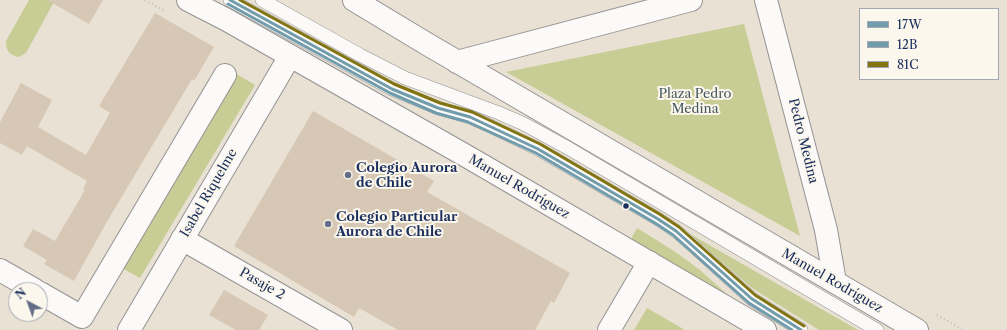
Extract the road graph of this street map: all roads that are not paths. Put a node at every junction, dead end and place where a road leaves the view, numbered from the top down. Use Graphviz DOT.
graph roads {
  1 [pos="188,0"];
  2 [pos="230,0"];
  3 [pos="262,0"];
  4 [pos="691,0"];
  5 [pos="766,0"];
  6 [pos="365,3"];
  7 [pos="290,56"];
  8 [pos="456,62"];
  9 [pos="225,75"];
  10 [pos="182,239"];
  11 [pos="649,262"];
  12 [pos="0,270"];
  13 [pos="21,282"];
  14 [pos="835,282"];
  15 [pos="48,298"];
  16 [pos="129,330"];
  17 [pos="341,330"];
  18 [pos="609,330"];
  19 [pos="764,330"];
  20 [pos="801,330"];
  21 [pos="877,330"];
  22 [pos="917,330"];
  1 -- 7 [label="street, Manuel Rodríguez"];
  2 -- 20 [label="lane"];
  3 -- 21 [label="lane"];
  4 -- 8 [label="street"];
  5 -- 14 [label="street, Pedro Medina"];
  6 -- 8 [label="street, Manuel Rodríguez"];
  7 -- 10 [label="street, Isabel Riquelme"];
  7 -- 11 [label="street, Manuel Rodríguez"];
  8 -- 14 [label="street, Manuel Rodríguez"];
  9 -- 15 [label="street"];
  10 -- 16 [label="street, Isabel Riquelme"];
  10 -- 17 [label="street, Pasaje 2"];
  11 -- 18 [label="street"];
  11 -- 19 [label="street, Manuel Rodríguez"];
  12 -- 13 [label="street"];
  14 -- 22 [label="street, Manuel Rodríguez"];
}
